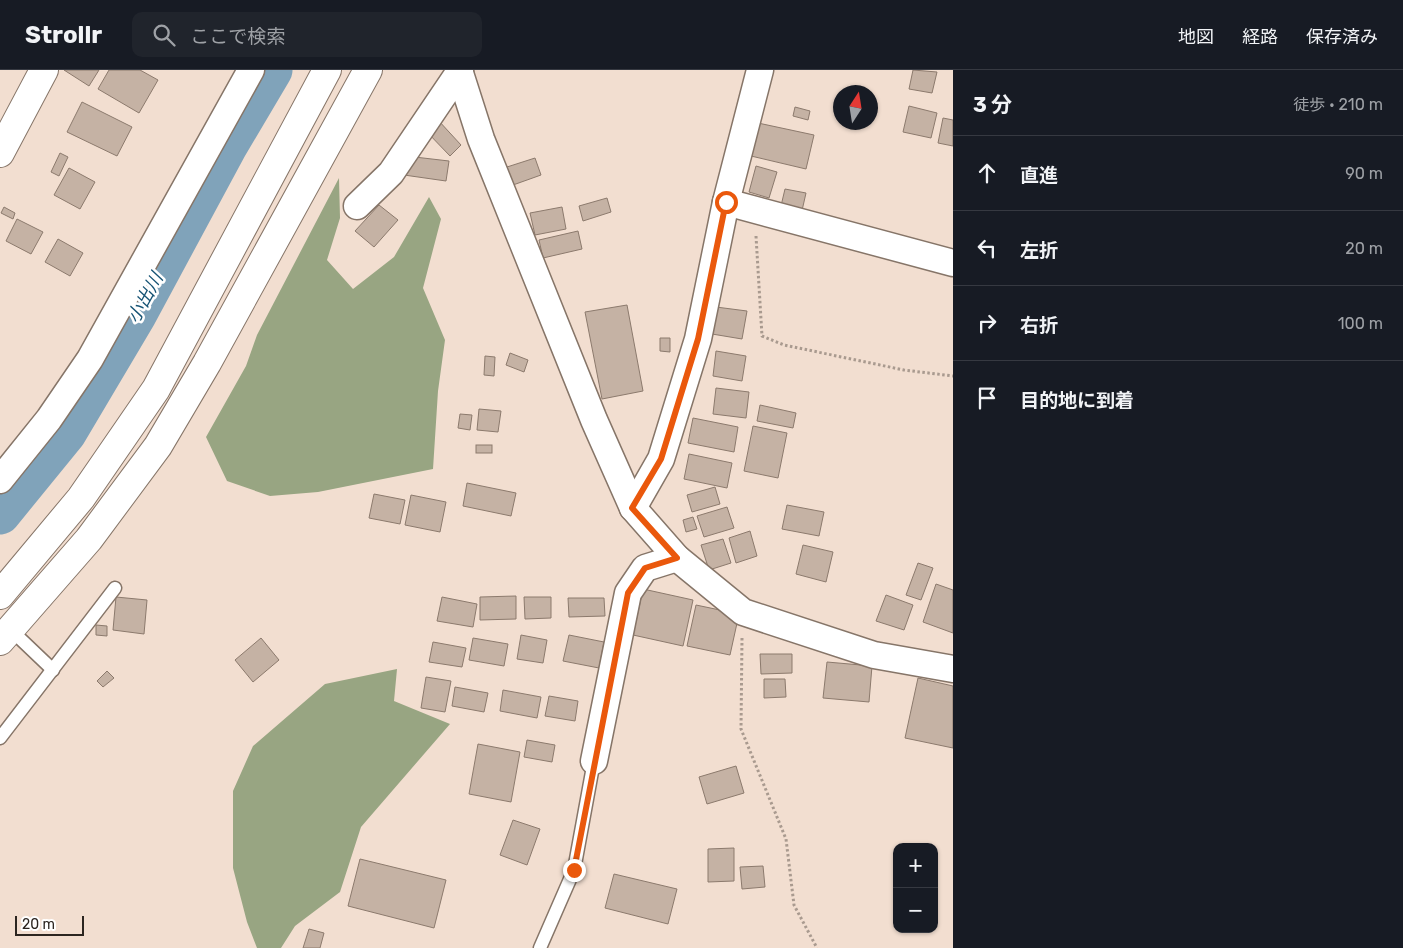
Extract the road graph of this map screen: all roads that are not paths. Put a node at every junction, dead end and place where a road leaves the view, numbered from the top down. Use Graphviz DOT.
graph roads {
  1 [pos="44,70"];
  2 [pos="251,70"];
  3 [pos="327,70"];
  4 [pos="368,70"];
  5 [pos="459,70"];
  6 [pos="760,70"];
  7 [pos="0,153"];
  8 [pos="726,202"];
  9 [pos="358,206"];
  10 [pos="953,263"];
  11 [pos="0,480"];
  12 [pos="632,508"];
  13 [pos="677,558"];
  14 [pos="115,588"];
  15 [pos="0,595"];
  16 [pos="5,635"];
  17 [pos="953,669"];
  18 [pos="53,670"];
  19 [pos="0,738"];
  20 [pos="594,761"];
  21 [pos="540,948"];
  1 -- 7 [label="street"];
  2 -- 11 [label="street"];
  3 -- 15 [label="street"];
  4 -- 16 [label="street"];
  5 -- 9 [label="street"];
  5 -- 12 [label="street"];
  6 -- 8 [label="street"];
  8 -- 10 [label="street"];
  8 -- 12 [label="street"];
  12 -- 13 [label="street"];
  13 -- 17 [label="street"];
  13 -- 20 [label="street"];
  14 -- 18 [label="lane"];
  16 -- 18 [label="lane"];
  18 -- 19 [label="lane"];
  20 -- 21 [label="lane"];
}
